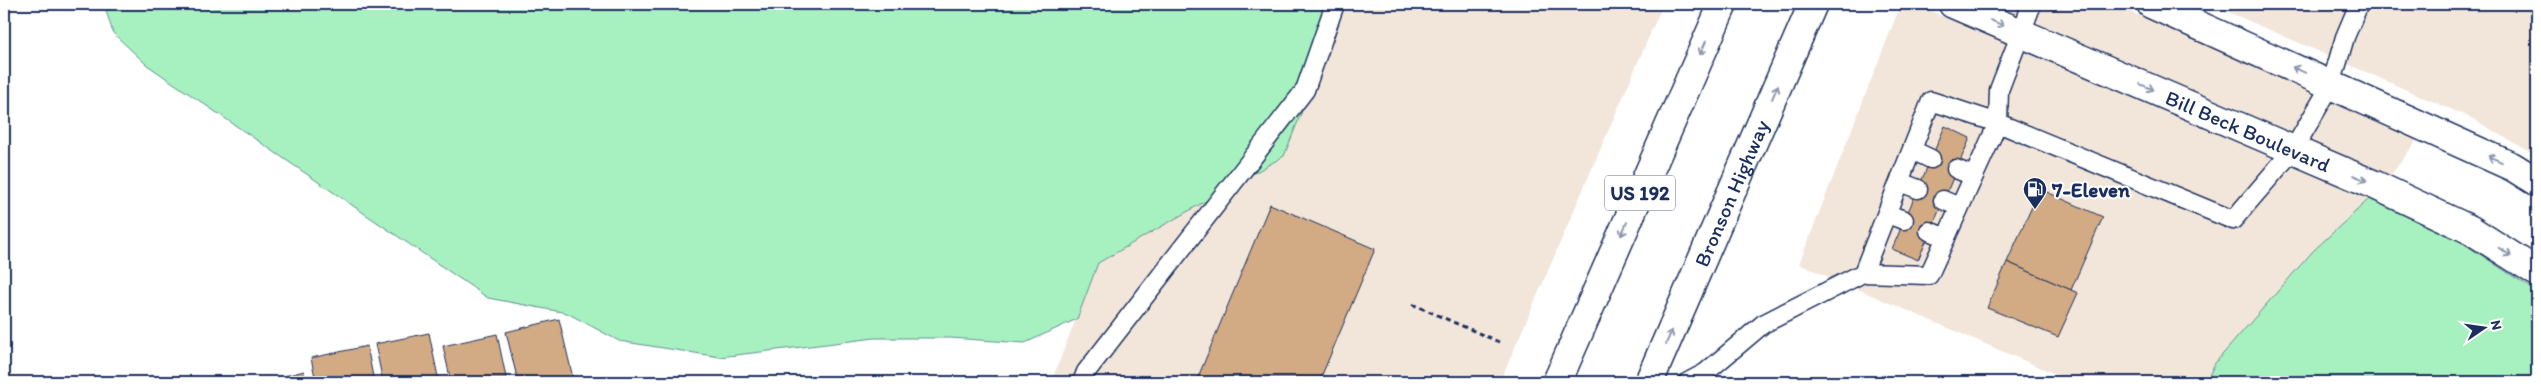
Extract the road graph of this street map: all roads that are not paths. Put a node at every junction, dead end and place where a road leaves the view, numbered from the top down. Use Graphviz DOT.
graph roads {
  1 [pos="1335,4"];
  2 [pos="1723,4"];
  3 [pos="1813,4"];
  4 [pos="1952,4"];
  5 [pos="2032,4"];
  6 [pos="2151,4"];
  7 [pos="2359,4"];
  8 [pos="2022,33"];
  9 [pos="2331,85"];
  10 [pos="1998,123"];
  11 [pos="1912,150"];
  12 [pos="2293,150"];
  13 [pos="1931,159"];
  14 [pos="1956,169"];
  15 [pos="1973,176"];
  16 [pos="1900,182"];
  17 [pos="2537,182"];
  18 [pos="1918,189"];
  19 [pos="1943,200"];
  20 [pos="1959,207"];
  21 [pos="1887,214"];
  22 [pos="1904,220"];
  23 [pos="1930,231"];
  24 [pos="1946,238"];
  25 [pos="2537,272"];
  26 [pos="1863,273"];
  27 [pos="1082,382"];
  28 [pos="1557,382"];
  29 [pos="1649,382"];
  30 [pos="1688,382"];
  1 -- 27 [label="lane"];
  2 -- 28 [label="main road, US 192, one-way"];
  29 -- 3 [label="main road, Bronson Highway, one-way"];
  4 -- 8 [label="main road, Bill Beck Boulevard, one-way"];
  5 -- 8 [label="lane"];
  9 -- 6 [label="main road, one-way"];
  7 -- 9 [label="lane"];
  8 -- 10 [label="lane"];
  8 -- 12 [label="main road, Bill Beck Boulevard, one-way"];
  9 -- 12 [label="lane"];
  17 -- 9 [label="main road, one-way"];
  10 -- 11 [label="lane"];
  10 -- 12 [label="lane"];
  10 -- 15 [label="lane"];
  11 -- 13 [label="lane"];
  11 -- 16 [label="lane"];
  12 -- 25 [label="main road, Bill Beck Boulevard, one-way"];
  14 -- 15 [label="lane"];
  15 -- 20 [label="lane"];
  16 -- 18 [label="lane"];
  16 -- 21 [label="lane"];
  19 -- 20 [label="lane"];
  20 -- 24 [label="lane"];
  21 -- 22 [label="lane"];
  21 -- 26 [label="lane"];
  23 -- 24 [label="lane"];
  24 -- 26 [label="lane"];
  26 -- 30 [label="lane"];
}
